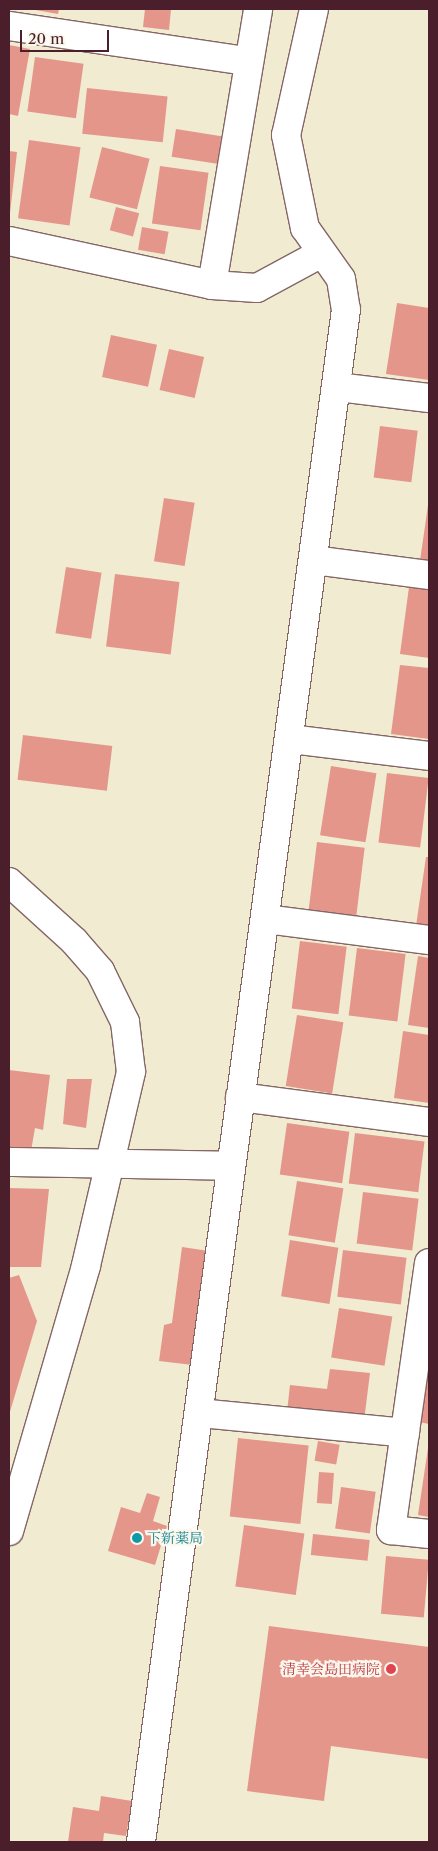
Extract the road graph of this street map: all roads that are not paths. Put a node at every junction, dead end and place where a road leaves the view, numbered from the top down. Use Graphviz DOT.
graph roads {
  1 [pos="258,9"];
  2 [pos="314,9"];
  3 [pos="9,26"];
  4 [pos="247,61"];
  5 [pos="9,241"];
  6 [pos="320,254"];
  7 [pos="212,284"];
  8 [pos="338,387"];
  9 [pos="429,398"];
  10 [pos="313,560"];
  11 [pos="429,576"];
  12 [pos="291,739"];
  13 [pos="429,756"];
  14 [pos="9,882"];
  15 [pos="265,919"];
  16 [pos="429,940"];
  17 [pos="240,1097"];
  18 [pos="429,1122"];
  19 [pos="9,1162"];
  20 [pos="112,1162"];
  21 [pos="230,1166"];
  22 [pos="429,1263"];
  23 [pos="199,1414"];
  24 [pos="405,1433"];
  25 [pos="9,1532"];
  26 [pos="429,1534"];
  27 [pos="141,1842"];
  1 -- 4 [label="street"];
  2 -- 6 [label="street"];
  3 -- 4 [label="street"];
  4 -- 7 [label="street"];
  5 -- 7 [label="street"];
  6 -- 7 [label="street"];
  6 -- 8 [label="street"];
  8 -- 9 [label="street"];
  8 -- 10 [label="street"];
  10 -- 11 [label="street"];
  10 -- 12 [label="street"];
  12 -- 13 [label="street"];
  12 -- 15 [label="street"];
  14 -- 20 [label="street"];
  15 -- 16 [label="street"];
  15 -- 17 [label="street"];
  17 -- 18 [label="street"];
  17 -- 21 [label="street"];
  19 -- 20 [label="street"];
  20 -- 21 [label="street"];
  20 -- 25 [label="street"];
  21 -- 23 [label="street"];
  22 -- 24 [label="street"];
  23 -- 24 [label="street"];
  23 -- 27 [label="street"];
  24 -- 26 [label="street"];
}
